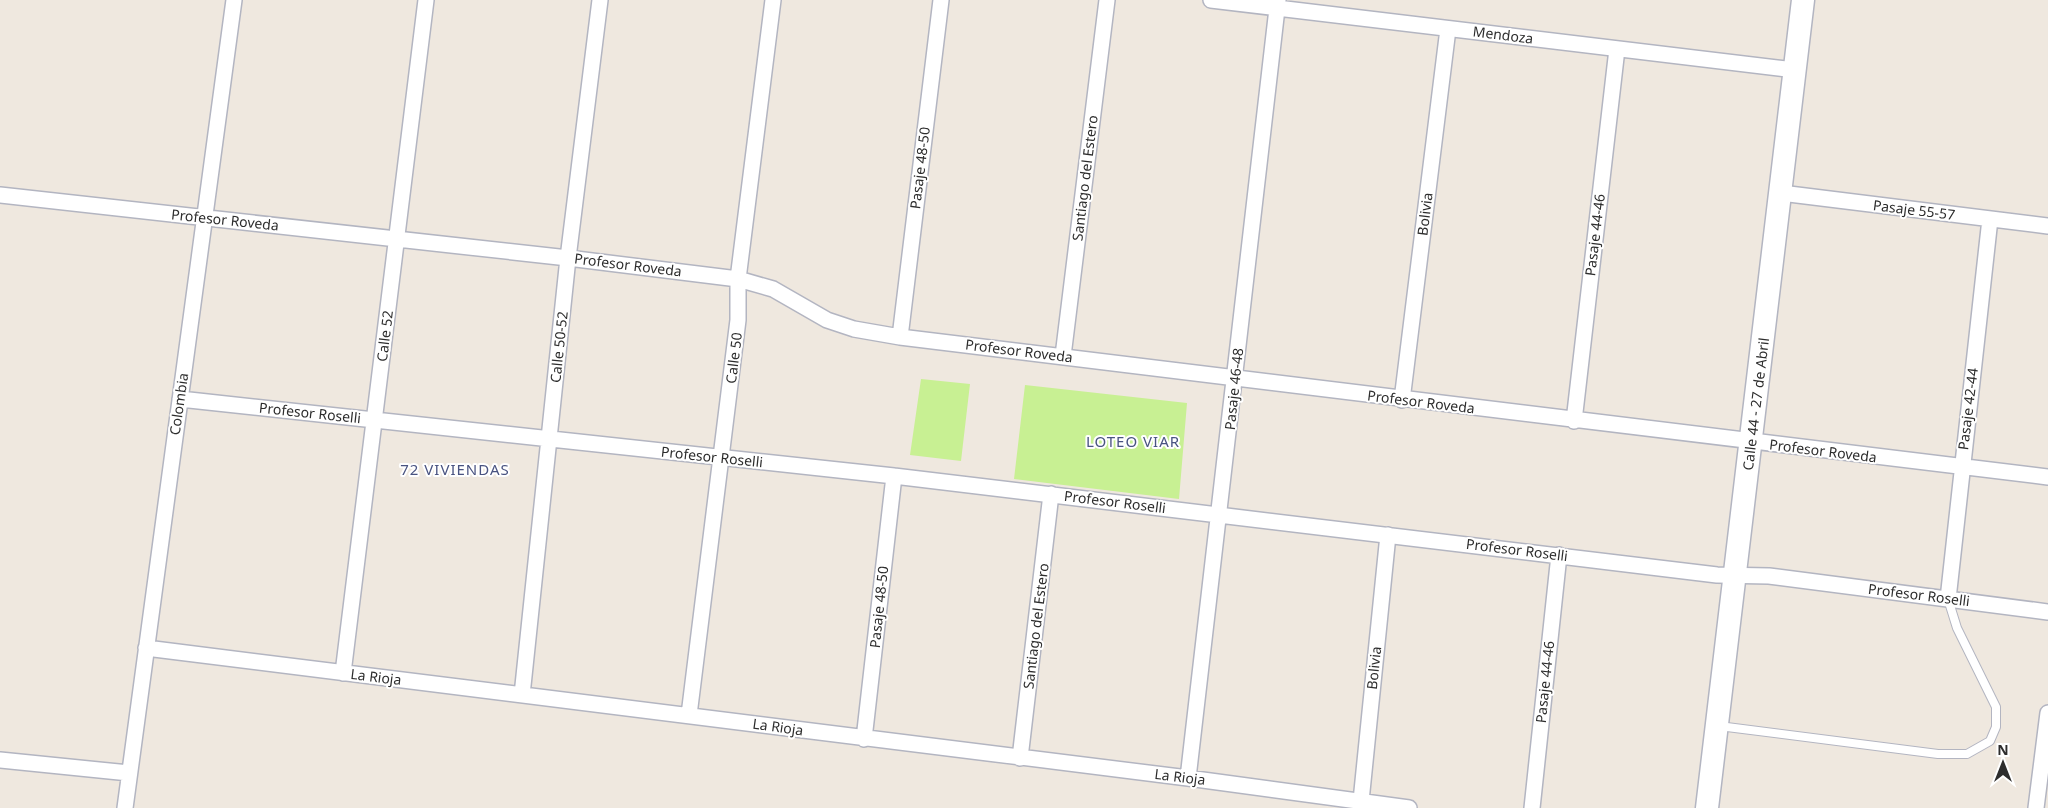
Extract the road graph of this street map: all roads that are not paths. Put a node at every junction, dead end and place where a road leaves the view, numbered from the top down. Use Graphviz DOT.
graph roads {
  1 [pos="234,0"];
  2 [pos="426,0"];
  3 [pos="600,0"];
  4 [pos="773,0"];
  5 [pos="940,0"];
  6 [pos="1107,0"];
  7 [pos="1211,0"];
  8 [pos="1803,0"];
  9 [pos="1277,3"];
  10 [pos="1448,29"];
  11 [pos="1617,49"];
  12 [pos="1795,70"];
  13 [pos="1781,193"];
  14 [pos="0,194"];
  15 [pos="204,217"];
  16 [pos="1990,219"];
  17 [pos="2048,226"];
  18 [pos="397,239"];
  19 [pos="568,258"];
  20 [pos="738,279"];
  21 [pos="900,337"];
  22 [pos="1064,356"];
  23 [pos="1234,379"];
  24 [pos="180,399"];
  25 [pos="1402,400"];
  26 [pos="374,420"];
  27 [pos="1574,421"];
  28 [pos="550,440"];
  29 [pos="1752,442"];
  30 [pos="722,457"];
  31 [pos="1962,467"];
  32 [pos="894,476"];
  33 [pos="2048,477"];
  34 [pos="1051,494"];
  35 [pos="1220,514"];
  36 [pos="1388,535"];
  37 [pos="1559,555"];
  38 [pos="1735,575"];
  39 [pos="1948,599"];
  40 [pos="2048,612"];
  41 [pos="146,648"];
  42 [pos="344,673"];
  43 [pos="522,695"];
  44 [pos="2048,713"];
  45 [pos="689,715"];
  46 [pos="1717,726"];
  47 [pos="864,739"];
  48 [pos="1020,758"];
  49 [pos="0,760"];
  50 [pos="129,773"];
  51 [pos="1188,778"];
  52 [pos="1361,801"];
  53 [pos="125,808"];
  54 [pos="1409,808"];
  55 [pos="1532,808"];
  56 [pos="1707,808"];
  57 [pos="2036,808"];
  1 -- 15 [label="street, Colombia"];
  2 -- 18 [label="street, Calle 52"];
  3 -- 19 [label="street, Calle 50-52"];
  4 -- 20 [label="street, Calle 50"];
  5 -- 21 [label="street, Pasaje 48-50"];
  6 -- 22 [label="street, Santiago del Estero"];
  7 -- 9 [label="street, Mendoza"];
  8 -- 12 [label="street, Calle 44 - 27 de Abril"];
  9 -- 10 [label="street, Mendoza"];
  9 -- 23 [label="street, Pasaje 46-48"];
  10 -- 11 [label="street, Mendoza"];
  10 -- 25 [label="street, Bolivia"];
  11 -- 12 [label="street, Mendoza"];
  11 -- 27 [label="street, Pasaje 44-46"];
  12 -- 13 [label="street, Calle 44 - 27 de Abril"];
  13 -- 16 [label="street, Pasaje 55-57"];
  13 -- 29 [label="street, Calle 44 - 27 de Abril"];
  14 -- 15 [label="street, Profesor Roveda"];
  15 -- 18 [label="street, Profesor Roveda"];
  15 -- 24 [label="street, Colombia"];
  16 -- 17 [label="street, Pasaje 55-57"];
  16 -- 31 [label="street, Pasaje 42-44"];
  18 -- 19 [label="street, Profesor Roveda"];
  18 -- 26 [label="street, Calle 52"];
  19 -- 20 [label="street, Profesor Roveda"];
  19 -- 28 [label="street, Calle 50-52"];
  20 -- 21 [label="street, Profesor Roveda"];
  20 -- 30 [label="street, Calle 50"];
  21 -- 22 [label="street, Profesor Roveda"];
  22 -- 23 [label="street, Profesor Roveda"];
  23 -- 25 [label="street, Profesor Roveda"];
  23 -- 35 [label="street, Pasaje 46-48"];
  24 -- 26 [label="street, Profesor Roselli"];
  24 -- 41 [label="street, Colombia"];
  25 -- 27 [label="street, Profesor Roveda"];
  26 -- 28 [label="street, Profesor Roselli"];
  26 -- 42 [label="street, Calle 52"];
  27 -- 29 [label="street, Profesor Roveda"];
  28 -- 30 [label="street, Profesor Roselli"];
  28 -- 43 [label="street, Calle 50-52"];
  29 -- 31 [label="street, Profesor Roveda"];
  29 -- 38 [label="street, Calle 44 - 27 de Abril"];
  30 -- 32 [label="street, Profesor Roselli"];
  30 -- 45 [label="street, Calle 50"];
  31 -- 33 [label="street, Profesor Roveda"];
  31 -- 39 [label="street, Pasaje 42-44"];
  32 -- 34 [label="street, Profesor Roselli"];
  32 -- 47 [label="street, Pasaje 48-50"];
  34 -- 35 [label="street, Profesor Roselli"];
  34 -- 48 [label="street, Santiago del Estero"];
  35 -- 36 [label="street, Profesor Roselli"];
  35 -- 51 [label="street, Pasaje 46-48"];
  36 -- 37 [label="street, Profesor Roselli"];
  36 -- 52 [label="street, Bolivia"];
  37 -- 38 [label="street, Profesor Roselli"];
  37 -- 55 [label="street, Pasaje 44-46"];
  38 -- 39 [label="street, Profesor Roselli"];
  38 -- 46 [label="street, Calle 44 - 27 de Abril"];
  39 -- 40 [label="street, Profesor Roselli"];
  39 -- 46 [label="lane"];
  41 -- 42 [label="street, La Rioja"];
  41 -- 50 [label="street, Colombia"];
  42 -- 43 [label="street, La Rioja"];
  43 -- 45 [label="street, La Rioja"];
  44 -- 57 [label="street"];
  45 -- 47 [label="street, La Rioja"];
  46 -- 56 [label="street, Calle 44 - 27 de Abril"];
  47 -- 48 [label="street, La Rioja"];
  48 -- 51 [label="street, La Rioja"];
  49 -- 50 [label="street"];
  50 -- 53 [label="street, Colombia"];
  51 -- 52 [label="street, La Rioja"];
  52 -- 54 [label="street, La Rioja"];
}
